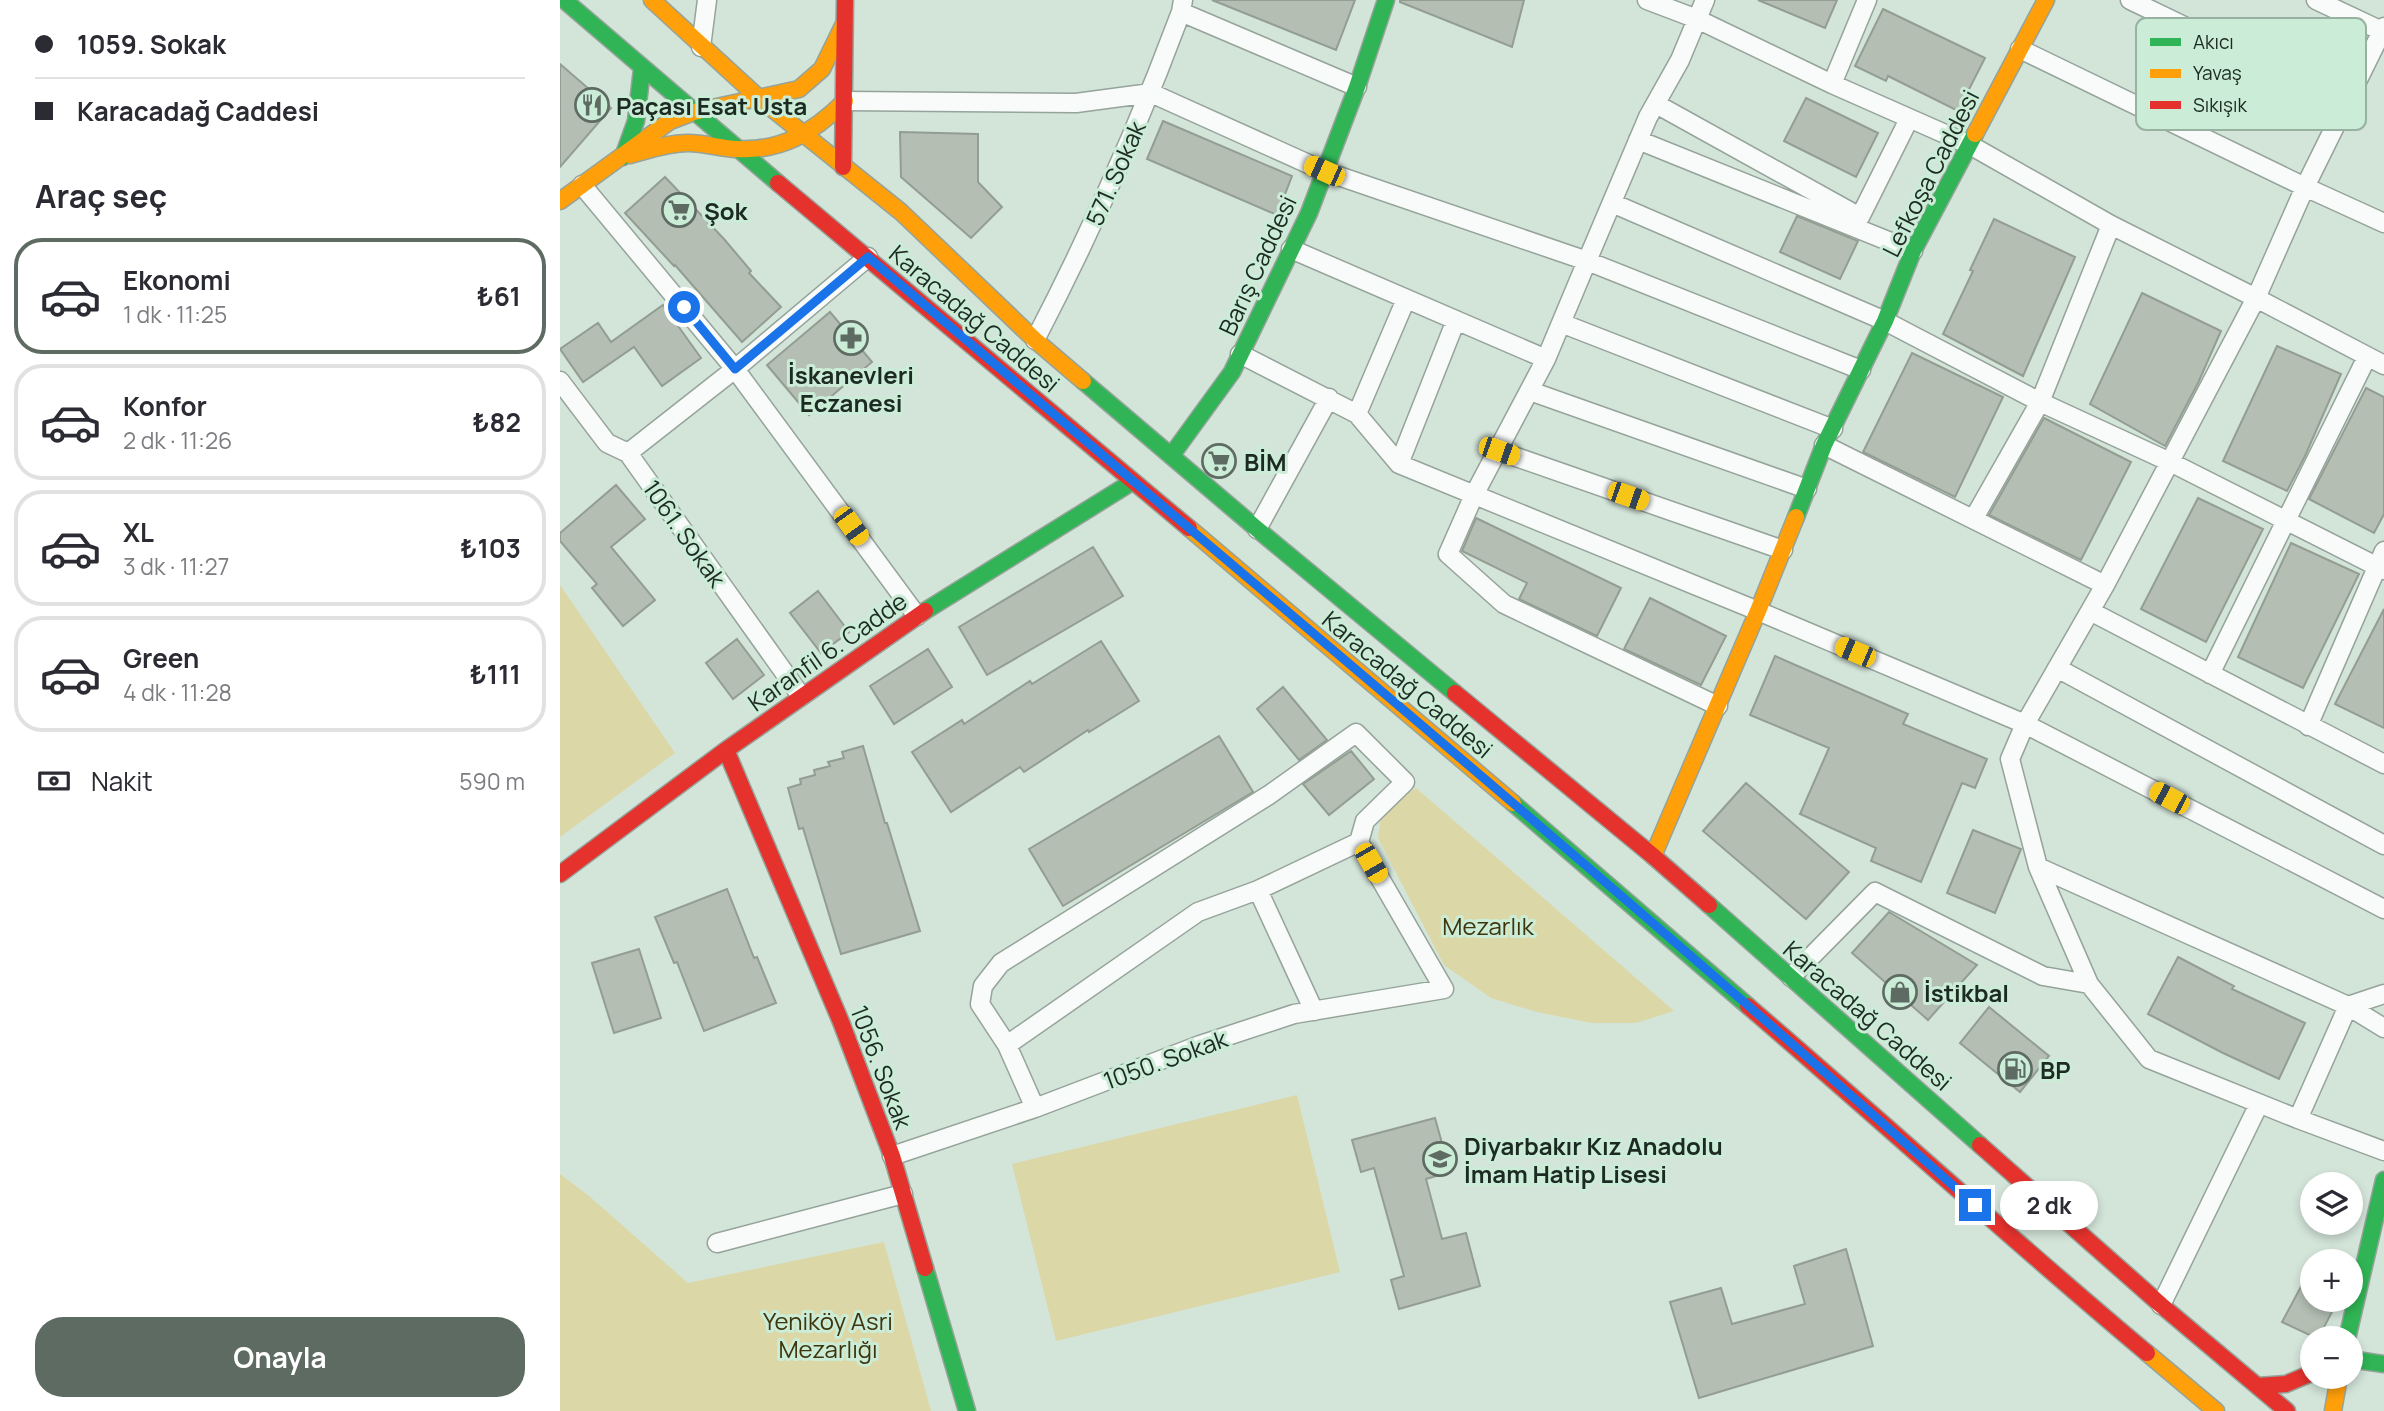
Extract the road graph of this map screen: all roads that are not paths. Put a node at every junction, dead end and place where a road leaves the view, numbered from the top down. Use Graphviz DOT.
graph roads {
  1 [pos="564,0"];
  2 [pos="652,0"];
  3 [pos="707,0"];
  4 [pos="845,0"];
  5 [pos="1386,0"];
  6 [pos="1647,0"];
  7 [pos="1705,0"];
  8 [pos="1867,0"];
  9 [pos="2130,0"];
  10 [pos="2044,1"];
  11 [pos="2328,2"];
  12 [pos="1182,6"];
  13 [pos="2167,18"];
  14 [pos="2359,18"];
  15 [pos="1697,19"];
  16 [pos="2366,21"];
  17 [pos="844,24"];
  18 [pos="2383,30"];
  19 [pos="702,47"];
  20 [pos="2020,49"];
  21 [pos="2366,64"];
  22 [pos="642,69"];
  23 [pos="1832,84"];
  24 [pos="1357,87"];
  25 [pos="1151,93"];
  26 [pos="760,99"];
  27 [pos="845,101"];
  28 [pos="1656,104"];
  29 [pos="2136,105"];
  30 [pos="694,112"];
  31 [pos="1909,119"];
  32 [pos="2187,130"];
  33 [pos="2333,130"];
  34 [pos="805,135"];
  35 [pos="1639,140"];
  36 [pos="1970,145"];
  37 [pos="737,149"];
  38 [pos="623,157"];
  39 [pos="843,167"];
  40 [pos="1324,171"];
  41 [pos="582,185"];
  42 [pos="2305,187"];
  43 [pos="560,201"];
  44 [pos="1612,203"];
  45 [pos="2384,223"];
  46 [pos="2111,225"];
  47 [pos="1291,249"];
  48 [pos="1913,251"];
  49 [pos="868,257"];
  50 [pos="1587,261"];
  51 [pos="2256,298"];
  52 [pos="1405,299"];
  53 [pos="1456,320"];
  54 [pos="1885,321"];
  55 [pos="1561,323"];
  56 [pos="1035,340"];
  57 [pos="1240,354"];
  58 [pos="2367,357"];
  59 [pos="1546,359"];
  60 [pos="2384,365"];
  61 [pos="735,369"];
  62 [pos="1861,370"];
  63 [pos="560,381"];
  64 [pos="1530,391"];
  65 [pos="1329,398"];
  66 [pos="2040,402"];
  67 [pos="1357,414"];
  68 [pos="1833,429"];
  69 [pos="1824,445"];
  70 [pos="1499,451"];
  71 [pos="628,453"];
  72 [pos="1171,456"];
  73 [pos="2170,462"];
  74 [pos="1399,464"];
  75 [pos="1132,482"];
  76 [pos="1807,489"];
  77 [pos="1474,495"];
  78 [pos="1974,518"];
  79 [pos="2286,520"];
  80 [pos="1257,529"];
  81 [pos="1783,550"];
  82 [pos="2382,563"];
  83 [pos="2105,584"];
  84 [pos="1758,611"];
  85 [pos="2090,611"];
  86 [pos="917,616"];
  87 [pos="2057,668"];
  88 [pos="2210,674"];
  89 [pos="801,696"];
  90 [pos="1718,706"];
  91 [pos="2025,724"];
  92 [pos="2308,726"];
  93 [pos="726,750"];
  94 [pos="2384,764"];
  95 [pos="1359,842"];
  96 [pos="2384,845"];
  97 [pos="1653,856"];
  98 [pos="2038,867"];
  99 [pos="560,874"];
  100 [pos="1258,890"];
  101 [pos="2384,909"];
  102 [pos="1791,977"];
  103 [pos="2090,984"];
  104 [pos="2384,994"];
  105 [pos="2348,1006"];
  106 [pos="1314,1011"];
  107 [pos="2384,1028"];
  108 [pos="1007,1045"];
  109 [pos="2259,1104"];
  110 [pos="1035,1108"];
  111 [pos="2298,1119"];
  112 [pos="2384,1151"];
  113 [pos="892,1156"];
  114 [pos="2384,1180"];
  115 [pos="903,1194"];
  116 [pos="717,1243"];
  117 [pos="2161,1305"];
  118 [pos="2350,1326"];
  119 [pos="2363,1361"];
  120 [pos="2384,1364"];
  121 [pos="2300,1378"];
  122 [pos="2258,1386"];
  123 [pos="2337,1389"];
  124 [pos="967,1411"];
  125 [pos="2216,1411"];
  126 [pos="2287,1411"];
  127 [pos="2333,1411"];
  1 -- 22 [label="main road, Karacadağ Caddesi"];
  2 -- 19 [label="main road, Karacadağ Caddesi"];
  3 -- 19 [label="street"];
  4 -- 17 [label="main road"];
  5 -- 24 [label="main road, Barış Caddesi"];
  6 -- 15 [label="street"];
  7 -- 15 [label="street"];
  8 -- 23 [label="street"];
  9 -- 13 [label="street"];
  10 -- 20 [label="main road, Lefkoşa Caddesi"];
  11 -- 14 [label="street"];
  12 -- 24 [label="street"];
  12 -- 25 [label="street, 571. Sokak"];
  15 -- 23 [label="street"];
  15 -- 28 [label="street"];
  16 -- 18 [label="street"];
  17 -- 26 [label="main road"];
  17 -- 27 [label="main road"];
  18 -- 21 [label="street"];
  19 -- 26 [label="main road, Karacadağ Caddesi"];
  20 -- 29 [label="street"];
  20 -- 36 [label="main road, Lefkoşa Caddesi"];
  22 -- 30 [label="main road, Karacadağ Caddesi"];
  22 -- 38 [label="main road"];
  23 -- 31 [label="street"];
  24 -- 40 [label="main road, Barış Caddesi"];
  25 -- 27 [label="street"];
  25 -- 40 [label="street"];
  25 -- 56 [label="street, 571. Sokak"];
  26 -- 30 [label="main road"];
  26 -- 34 [label="main road, Karacadağ Caddesi"];
  27 -- 34 [label="main road"];
  27 -- 39 [label="main road"];
  28 -- 31 [label="street"];
  28 -- 35 [label="street"];
  30 -- 37 [label="main road, Karacadağ Caddesi"];
  30 -- 38 [label="main road"];
  31 -- 36 [label="street"];
  32 -- 42 [label="street"];
  33 -- 42 [label="street"];
  34 -- 37 [label="main road"];
  34 -- 39 [label="main road, Karacadağ Caddesi"];
  35 -- 44 [label="street"];
  35 -- 48 [label="street"];
  36 -- 46 [label="street"];
  36 -- 48 [label="main road, Lefkoşa Caddesi"];
  37 -- 38 [label="main road"];
  37 -- 49 [label="main road, Karacadağ Caddesi"];
  38 -- 41 [label="main road"];
  39 -- 56 [label="main road, Karacadağ Caddesi"];
  40 -- 47 [label="main road, Barış Caddesi"];
  40 -- 50 [label="street"];
  41 -- 43 [label="main road"];
  41 -- 61 [label="street"];
  42 -- 45 [label="street"];
  42 -- 51 [label="street"];
  44 -- 50 [label="street"];
  44 -- 54 [label="street"];
  46 -- 51 [label="street"];
  46 -- 66 [label="street"];
  47 -- 52 [label="street"];
  47 -- 57 [label="main road, Barış Caddesi"];
  48 -- 54 [label="main road, Lefkoşa Caddesi"];
  49 -- 61 [label="street"];
  49 -- 75 [label="main road, Karacadağ Caddesi"];
  50 -- 55 [label="street"];
  50 -- 62 [label="street"];
  51 -- 58 [label="street"];
  51 -- 73 [label="street"];
  52 -- 53 [label="street"];
  52 -- 67 [label="street"];
  53 -- 59 [label="street"];
  53 -- 74 [label="street"];
  54 -- 62 [label="main road, Lefkoşa Caddesi"];
  54 -- 66 [label="street"];
  55 -- 59 [label="street"];
  55 -- 68 [label="street"];
  56 -- 72 [label="main road, Karacadağ Caddesi"];
  57 -- 65 [label="street"];
  57 -- 72 [label="main road, Barış Caddesi"];
  58 -- 60 [label="street"];
  58 -- 79 [label="street"];
  59 -- 64 [label="street"];
  61 -- 71 [label="street"];
  61 -- 86 [label="street"];
  62 -- 68 [label="main road, Lefkoşa Caddesi"];
  63 -- 71 [label="street, 1061. Sokak"];
  64 -- 70 [label="street"];
  64 -- 76 [label="street"];
  65 -- 67 [label="street"];
  65 -- 80 [label="street"];
  66 -- 73 [label="street"];
  66 -- 78 [label="street"];
  67 -- 74 [label="street"];
  68 -- 69 [label="main road, Lefkoşa Caddesi"];
  69 -- 76 [label="main road, Lefkoşa Caddesi"];
  69 -- 78 [label="street"];
  70 -- 77 [label="street"];
  70 -- 81 [label="street"];
  71 -- 89 [label="street, 1061. Sokak"];
  72 -- 80 [label="main road, Karacadağ Caddesi"];
  73 -- 79 [label="street"];
  73 -- 83 [label="street"];
  74 -- 77 [label="street"];
  75 -- 86 [label="main road, Karanfil 6. Cadde"];
  75 -- 125 [label="main road, Karacadağ Caddesi"];
  76 -- 81 [label="main road, Lefkoşa Caddesi"];
  77 -- 84 [label="street"];
  77 -- 90 [label="street"];
  78 -- 83 [label="street"];
  79 -- 82 [label="street"];
  79 -- 88 [label="street"];
  80 -- 97 [label="main road, Karacadağ Caddesi"];
  81 -- 84 [label="main road, Lefkoşa Caddesi"];
  82 -- 92 [label="street"];
  83 -- 85 [label="street"];
  84 -- 90 [label="main road, Lefkoşa Caddesi"];
  84 -- 91 [label="street"];
  85 -- 87 [label="street"];
  85 -- 88 [label="street"];
  86 -- 89 [label="main road, Karanfil 6. Cadde"];
  87 -- 91 [label="street"];
  87 -- 96 [label="street"];
  88 -- 92 [label="street"];
  89 -- 93 [label="main road, Karanfil 6. Cadde"];
  90 -- 97 [label="main road, Lefkoşa Caddesi"];
  91 -- 98 [label="street"];
  91 -- 101 [label="street"];
  92 -- 94 [label="street"];
  93 -- 99 [label="main road, Karanfil 6. Cadde"];
  93 -- 113 [label="main road, 1056. Sokak"];
  95 -- 100 [label="street"];
  95 -- 106 [label="street, 1050. Sokak"];
  95 -- 108 [label="street"];
  97 -- 102 [label="main road, Karacadağ Caddesi"];
  98 -- 103 [label="street"];
  98 -- 105 [label="street"];
  100 -- 106 [label="street"];
  100 -- 108 [label="street"];
  102 -- 103 [label="street"];
  102 -- 117 [label="main road, Karacadağ Caddesi"];
  103 -- 109 [label="street"];
  104 -- 105 [label="street"];
  105 -- 107 [label="street"];
  105 -- 111 [label="street"];
  106 -- 110 [label="street, 1050. Sokak"];
  108 -- 110 [label="street"];
  109 -- 111 [label="street"];
  109 -- 117 [label="street"];
  110 -- 113 [label="street, 1050. Sokak"];
  111 -- 112 [label="street"];
  113 -- 115 [label="main road, 1056. Sokak"];
  114 -- 118 [label="main road"];
  115 -- 116 [label="street"];
  115 -- 124 [label="main road, 1056. Sokak"];
  117 -- 122 [label="main road, Karacadağ Caddesi"];
  119 -- 120 [label="main road"];
  121 -- 122 [label="main road"];
  122 -- 126 [label="main road, Karacadağ Caddesi"];
  123 -- 127 [label="main road"];
}
